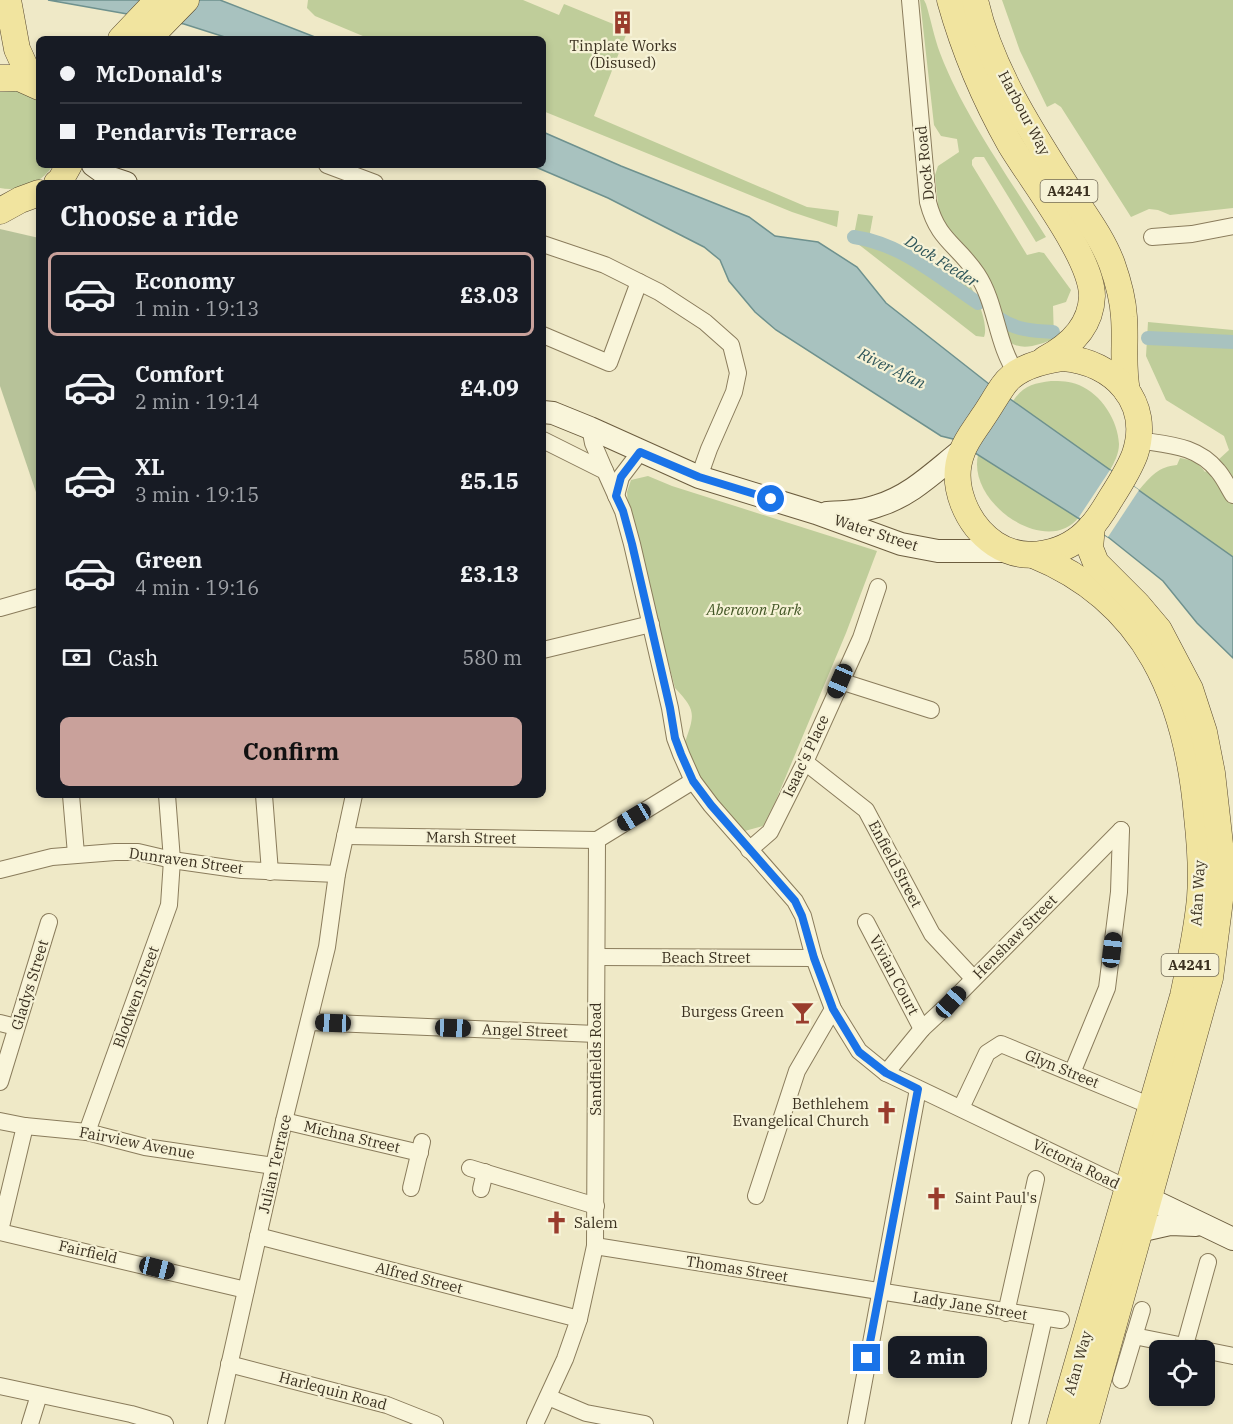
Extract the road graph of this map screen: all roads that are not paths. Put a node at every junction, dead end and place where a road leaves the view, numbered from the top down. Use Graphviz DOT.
graph roads {
  1 [pos="158,0"];
  2 [pos="186,0"];
  3 [pos="910,0"];
  4 [pos="950,0"];
  5 [pos="975,0"];
  6 [pos="9,1"];
  7 [pos="124,36"];
  8 [pos="151,36"];
  9 [pos="0,78"];
  10 [pos="35,84"];
  11 [pos="335,168"];
  12 [pos="110,175"];
  13 [pos="95,180"];
  14 [pos="367,180"];
  15 [pos="1233,226"];
  16 [pos="1152,237"];
  17 [pos="546,245"];
  18 [pos="639,282"];
  19 [pos="546,336"];
  20 [pos="1018,377"];
  21 [pos="1126,391"];
  22 [pos="546,410"];
  23 [pos="590,428"];
  24 [pos="1138,440"];
  25 [pos="546,442"];
  26 [pos="963,448"];
  27 [pos="640,452"];
  28 [pos="605,471"];
  29 [pos="699,477"];
  30 [pos="1233,495"];
  31 [pos="616,496"];
  32 [pos="816,513"];
  33 [pos="1092,526"];
  34 [pos="1021,553"];
  35 [pos="878,586"];
  36 [pos="36,598"];
  37 [pos="0,608"];
  38 [pos="651,624"];
  39 [pos="546,649"];
  40 [pos="840,681"];
  41 [pos="931,710"];
  42 [pos="804,762"];
  43 [pos="693,781"];
  44 [pos="71,798"];
  45 [pos="168,798"];
  46 [pos="264,798"];
  47 [pos="353,798"];
  48 [pos="345,836"];
  49 [pos="597,840"];
  50 [pos="749,850"];
  51 [pos="76,854"];
  52 [pos="171,860"];
  53 [pos="0,870"];
  54 [pos="270,872"];
  55 [pos="337,874"];
  56 [pos="50,922"];
  57 [pos="866,922"];
  58 [pos="597,957"];
  59 [pos="814,958"];
  60 [pos="973,978"];
  61 [pos="833,1009"];
  62 [pos="309,1022"];
  63 [pos="8,1025"];
  64 [pos="922,1029"];
  65 [pos="596,1034"];
  66 [pos="886,1073"];
  67 [pos="1072,1073"];
  68 [pos="0,1082"];
  69 [pos="918,1089"];
  70 [pos="1139,1101"];
  71 [pos="961,1108"];
  72 [pos="0,1121"];
  73 [pos="285,1121"];
  74 [pos="25,1126"];
  75 [pos="87,1132"];
  76 [pos="274,1166"];
  77 [pos="1036,1179"];
  78 [pos="411,1188"];
  79 [pos="481,1189"];
  80 [pos="1139,1194"];
  81 [pos="756,1196"];
  82 [pos="596,1206"];
  83 [pos="1203,1226"];
  84 [pos="0,1231"];
  85 [pos="1139,1231"];
  86 [pos="258,1236"];
  87 [pos="1233,1239"];
  88 [pos="595,1246"];
  89 [pos="1208,1262"];
  90 [pos="246,1290"];
  91 [pos="879,1292"];
  92 [pos="1142,1310"];
  93 [pos="1006,1313"];
  94 [pos="579,1319"];
  95 [pos="1134,1336"];
  96 [pos="1157,1340"];
  97 [pos="1186,1340"];
  98 [pos="1215,1352"];
  99 [pos="1233,1356"];
  100 [pos="229,1364"];
  101 [pos="1121,1380"];
  102 [pos="0,1386"];
  103 [pos="39,1395"];
  104 [pos="548,1397"];
  105 [pos="30,1424"];
  106 [pos="165,1424"];
  107 [pos="216,1424"];
  108 [pos="435,1424"];
  109 [pos="535,1424"];
  110 [pos="645,1424"];
  111 [pos="856,1424"];
  112 [pos="1020,1424"];
  113 [pos="1060,1424"];
  114 [pos="1086,1424"];
  1 -- 7 [label="main road"];
  2 -- 8 [label="main road"];
  3 -- 20 [label="street, Dock Road"];
  4 -- 20 [label="main road, Harbour Way / A4241"];
  5 -- 21 [label="main road, Harbour Way / A4241"];
  6 -- 10 [label="main road"];
  9 -- 10 [label="main road"];
  11 -- 14 [label="street"];
  12 -- 13 [label="street"];
  15 -- 16 [label="street"];
  17 -- 18 [label="street"];
  18 -- 19 [label="street"];
  18 -- 29 [label="street"];
  20 -- 21 [label="main road, A4241"];
  20 -- 26 [label="main road, A4241"];
  21 -- 24 [label="main road, A4241"];
  22 -- 23 [label="street, Water Street"];
  23 -- 27 [label="street, Water Street"];
  23 -- 28 [label="street"];
  24 -- 30 [label="street"];
  24 -- 33 [label="main road, A4241"];
  25 -- 28 [label="street"];
  26 -- 32 [label="street, Water Street"];
  26 -- 34 [label="main road, A4241"];
  27 -- 29 [label="street, Water Street"];
  27 -- 31 [label="street"];
  28 -- 31 [label="street"];
  29 -- 32 [label="street, Water Street"];
  31 -- 38 [label="street"];
  32 -- 34 [label="street, Water Street"];
  33 -- 34 [label="main road, A4241"];
  33 -- 80 [label="main road, Afan Way / A4241"];
  34 -- 80 [label="main road, Afan Way / A4241"];
  35 -- 40 [label="street, Isaac's Place"];
  36 -- 37 [label="street"];
  38 -- 39 [label="street"];
  38 -- 43 [label="street"];
  40 -- 41 [label="street"];
  40 -- 42 [label="street, Isaac's Place"];
  42 -- 50 [label="street, Isaac's Place"];
  42 -- 60 [label="street, Enfield Street"];
  43 -- 49 [label="street"];
  43 -- 50 [label="street, Victoria Road"];
  44 -- 51 [label="street"];
  45 -- 52 [label="street, Blodwen Street"];
  46 -- 54 [label="street"];
  47 -- 48 [label="street, Julian Terrace"];
  48 -- 49 [label="street, Marsh Street"];
  48 -- 55 [label="street, Julian Terrace"];
  49 -- 58 [label="street, Sandfields Road"];
  50 -- 59 [label="street, Victoria Road"];
  51 -- 52 [label="street, Dunraven Street"];
  51 -- 53 [label="street, Dunraven Street"];
  52 -- 54 [label="street, Dunraven Street"];
  52 -- 75 [label="street, Blodwen Street"];
  54 -- 55 [label="street, Dunraven Street"];
  55 -- 62 [label="street, Julian Terrace"];
  56 -- 63 [label="street, Gladys Street"];
  57 -- 64 [label="street, Vivian Court"];
  58 -- 59 [label="street, Beach Street"];
  58 -- 65 [label="street, Sandfields Road"];
  59 -- 61 [label="street, Victoria Road"];
  60 -- 64 [label="street, Henshaw Street"];
  60 -- 67 [label="street, Henshaw Street"];
  61 -- 66 [label="street, Victoria Road"];
  61 -- 81 [label="street"];
  62 -- 65 [label="street, Angel Street"];
  62 -- 73 [label="street, Julian Terrace"];
  63 -- 68 [label="street, Gladys Street"];
  64 -- 66 [label="street, Henshaw Street"];
  65 -- 82 [label="street, Sandfields Road"];
  66 -- 69 [label="street, Victoria Road"];
  67 -- 70 [label="street, Glyn Street"];
  67 -- 71 [label="street, Glyn Street"];
  69 -- 71 [label="street, Victoria Road"];
  69 -- 91 [label="street"];
  71 -- 80 [label="street, Victoria Road"];
  72 -- 74 [label="street, Fairview Avenue"];
  73 -- 76 [label="street, Julian Terrace"];
  73 -- 78 [label="street, Michna Street"];
  74 -- 75 [label="street, Fairview Avenue"];
  74 -- 84 [label="street"];
  75 -- 76 [label="street, Fairview Avenue"];
  76 -- 86 [label="street, Julian Terrace"];
  77 -- 93 [label="street"];
  79 -- 82 [label="street"];
  80 -- 83 [label="street, Victoria Road"];
  80 -- 85 [label="main road, Afan Way / A4241"];
  80 -- 113 [label="main road, Afan Way / A4241"];
  82 -- 88 [label="street, Sandfields Road"];
  83 -- 85 [label="street"];
  83 -- 87 [label="street, Victoria Road"];
  84 -- 90 [label="street, Fairfield"];
  85 -- 114 [label="main road, Afan Way / A4241"];
  86 -- 90 [label="street, Julian Terrace"];
  86 -- 94 [label="street, Alfred Street"];
  88 -- 91 [label="street, Thomas Street"];
  88 -- 94 [label="street, Sandfields Road"];
  89 -- 97 [label="street"];
  90 -- 100 [label="street, Julian Terrace"];
  91 -- 93 [label="street, Lady Jane Street"];
  91 -- 111 [label="street"];
  92 -- 95 [label="street"];
  93 -- 112 [label="street, Lady Jane Street"];
  94 -- 104 [label="street, Sandfields Road"];
  95 -- 96 [label="street"];
  95 -- 101 [label="street"];
  98 -- 99 [label="street"];
  100 -- 107 [label="street, Julian Terrace"];
  100 -- 108 [label="street, Harlequin Road"];
  102 -- 103 [label="street"];
  103 -- 105 [label="street"];
  103 -- 106 [label="street"];
  104 -- 109 [label="street, Sandfields Road"];
  104 -- 110 [label="street"];
}
